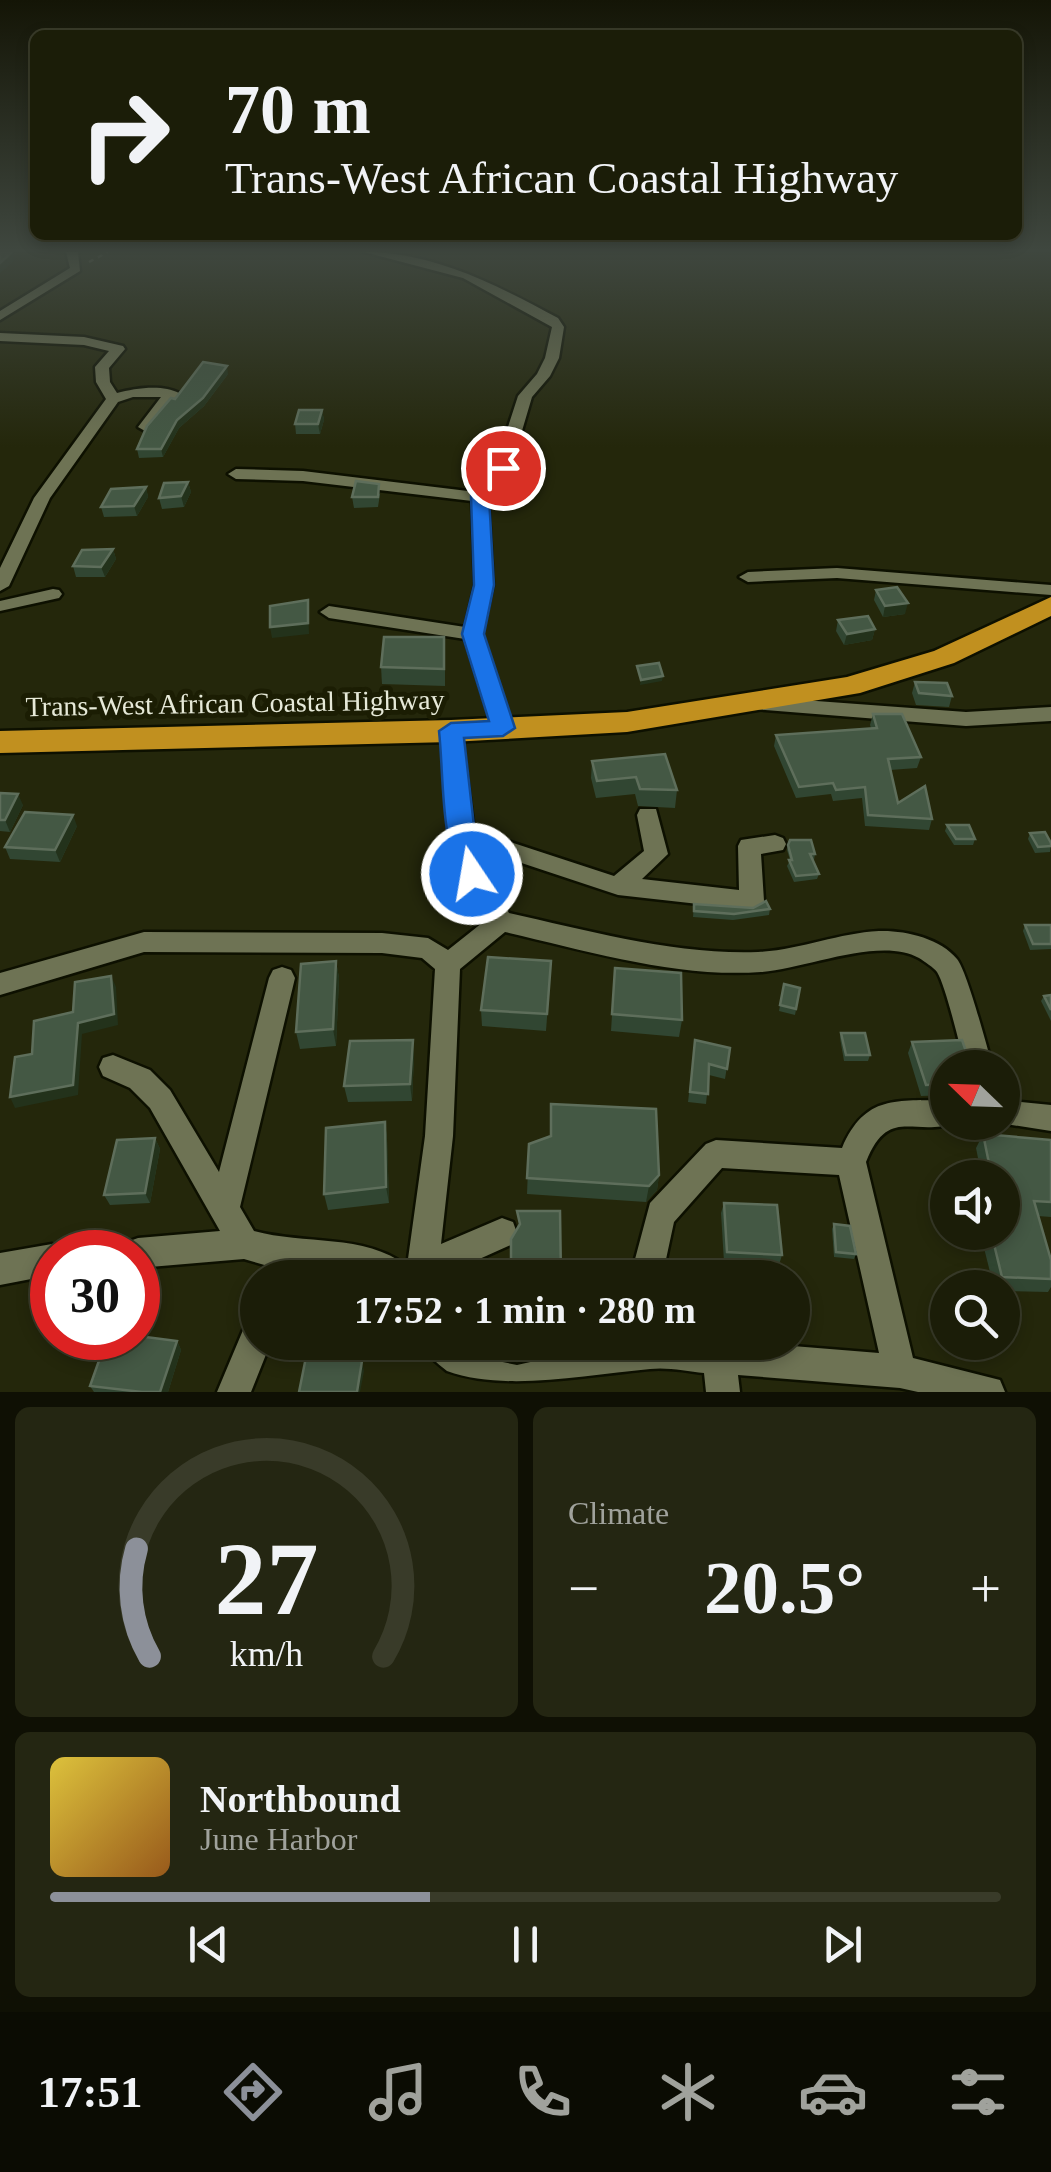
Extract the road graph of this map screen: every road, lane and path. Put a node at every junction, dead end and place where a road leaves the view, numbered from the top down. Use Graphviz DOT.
graph roads {
  1 [pos="548,317"];
  2 [pos="0,338"];
  3 [pos="114,399"];
  4 [pos="144,428"];
  5 [pos="236,474"];
  6 [pos="480,496"];
  7 [pos="748,576"];
  8 [pos="0,586"];
  9 [pos="1051,590"];
  10 [pos="53,594"];
  11 [pos="1051,605"];
  12 [pos="0,606"];
  13 [pos="329,612"];
  14 [pos="473,634"];
  15 [pos="759,704"];
  16 [pos="1051,714"];
  17 [pos="503,728"];
  18 [pos="451,731"];
  19 [pos="0,742"];
  20 [pos="648,814"];
  21 [pos="462,835"];
  22 [pos="775,844"];
  23 [pos="618,886"];
  24 [pos="501,921"];
  25 [pos="448,965"];
  26 [pos="282,978"];
  27 [pos="0,984"];
  28 [pos="974,1050"];
  29 [pos="113,1068"];
  30 [pos="930,1113"];
  31 [pos="1020,1115"];
  32 [pos="1051,1118"];
  33 [pos="850,1162"];
  34 [pos="224,1209"];
  35 [pos="502,1233"];
  36 [pos="244,1244"];
  37 [pos="160,1251"];
  38 [pos="272,1260"];
  39 [pos="416,1260"];
  40 [pos="443,1260"];
  41 [pos="650,1260"];
  42 [pos="30,1264"];
  43 [pos="0,1269"];
  44 [pos="248,1360"];
  45 [pos="458,1360"];
  46 [pos="606,1360"];
  47 [pos="719,1360"];
  48 [pos="767,1360"];
  49 [pos="900,1371"];
  50 [pos="517,1387"];
  51 [pos="234,1392"];
  52 [pos="723,1392"];
  53 [pos="988,1392"];
  1 -- 6 [label="street"];
  2 -- 3 [label="street"];
  3 -- 4 [label="street"];
  3 -- 8 [label="street"];
  5 -- 6 [label="street"];
  6 -- 14 [label="street"];
  7 -- 9 [label="street"];
  10 -- 12 [label="street"];
  11 -- 15 [label="highway, Trans-West African Coastal Highway"];
  13 -- 14 [label="street"];
  14 -- 17 [label="street"];
  15 -- 16 [label="street"];
  15 -- 17 [label="highway, Trans-West African Coastal Highway"];
  17 -- 18 [label="highway, Trans-West African Coastal Highway"];
  18 -- 19 [label="highway, Trans-West African Coastal Highway"];
  18 -- 21 [label="street"];
  20 -- 23 [label="street"];
  21 -- 23 [label="street"];
  21 -- 24 [label="street"];
  22 -- 23 [label="street"];
  24 -- 25 [label="street"];
  24 -- 28 [label="street"];
  25 -- 27 [label="street"];
  25 -- 39 [label="street"];
  26 -- 34 [label="street"];
  29 -- 34 [label="street"];
  30 -- 33 [label="street"];
  31 -- 32 [label="street"];
  33 -- 41 [label="street"];
  33 -- 49 [label="street"];
  34 -- 36 [label="street"];
  35 -- 40 [label="street"];
  36 -- 37 [label="street"];
  36 -- 38 [label="street"];
  42 -- 43 [label="street"];
  44 -- 51 [label="street"];
  45 -- 50 [label="street"];
  46 -- 50 [label="street"];
  47 -- 52 [label="street"];
  48 -- 49 [label="street"];
  49 -- 53 [label="street"];
}
